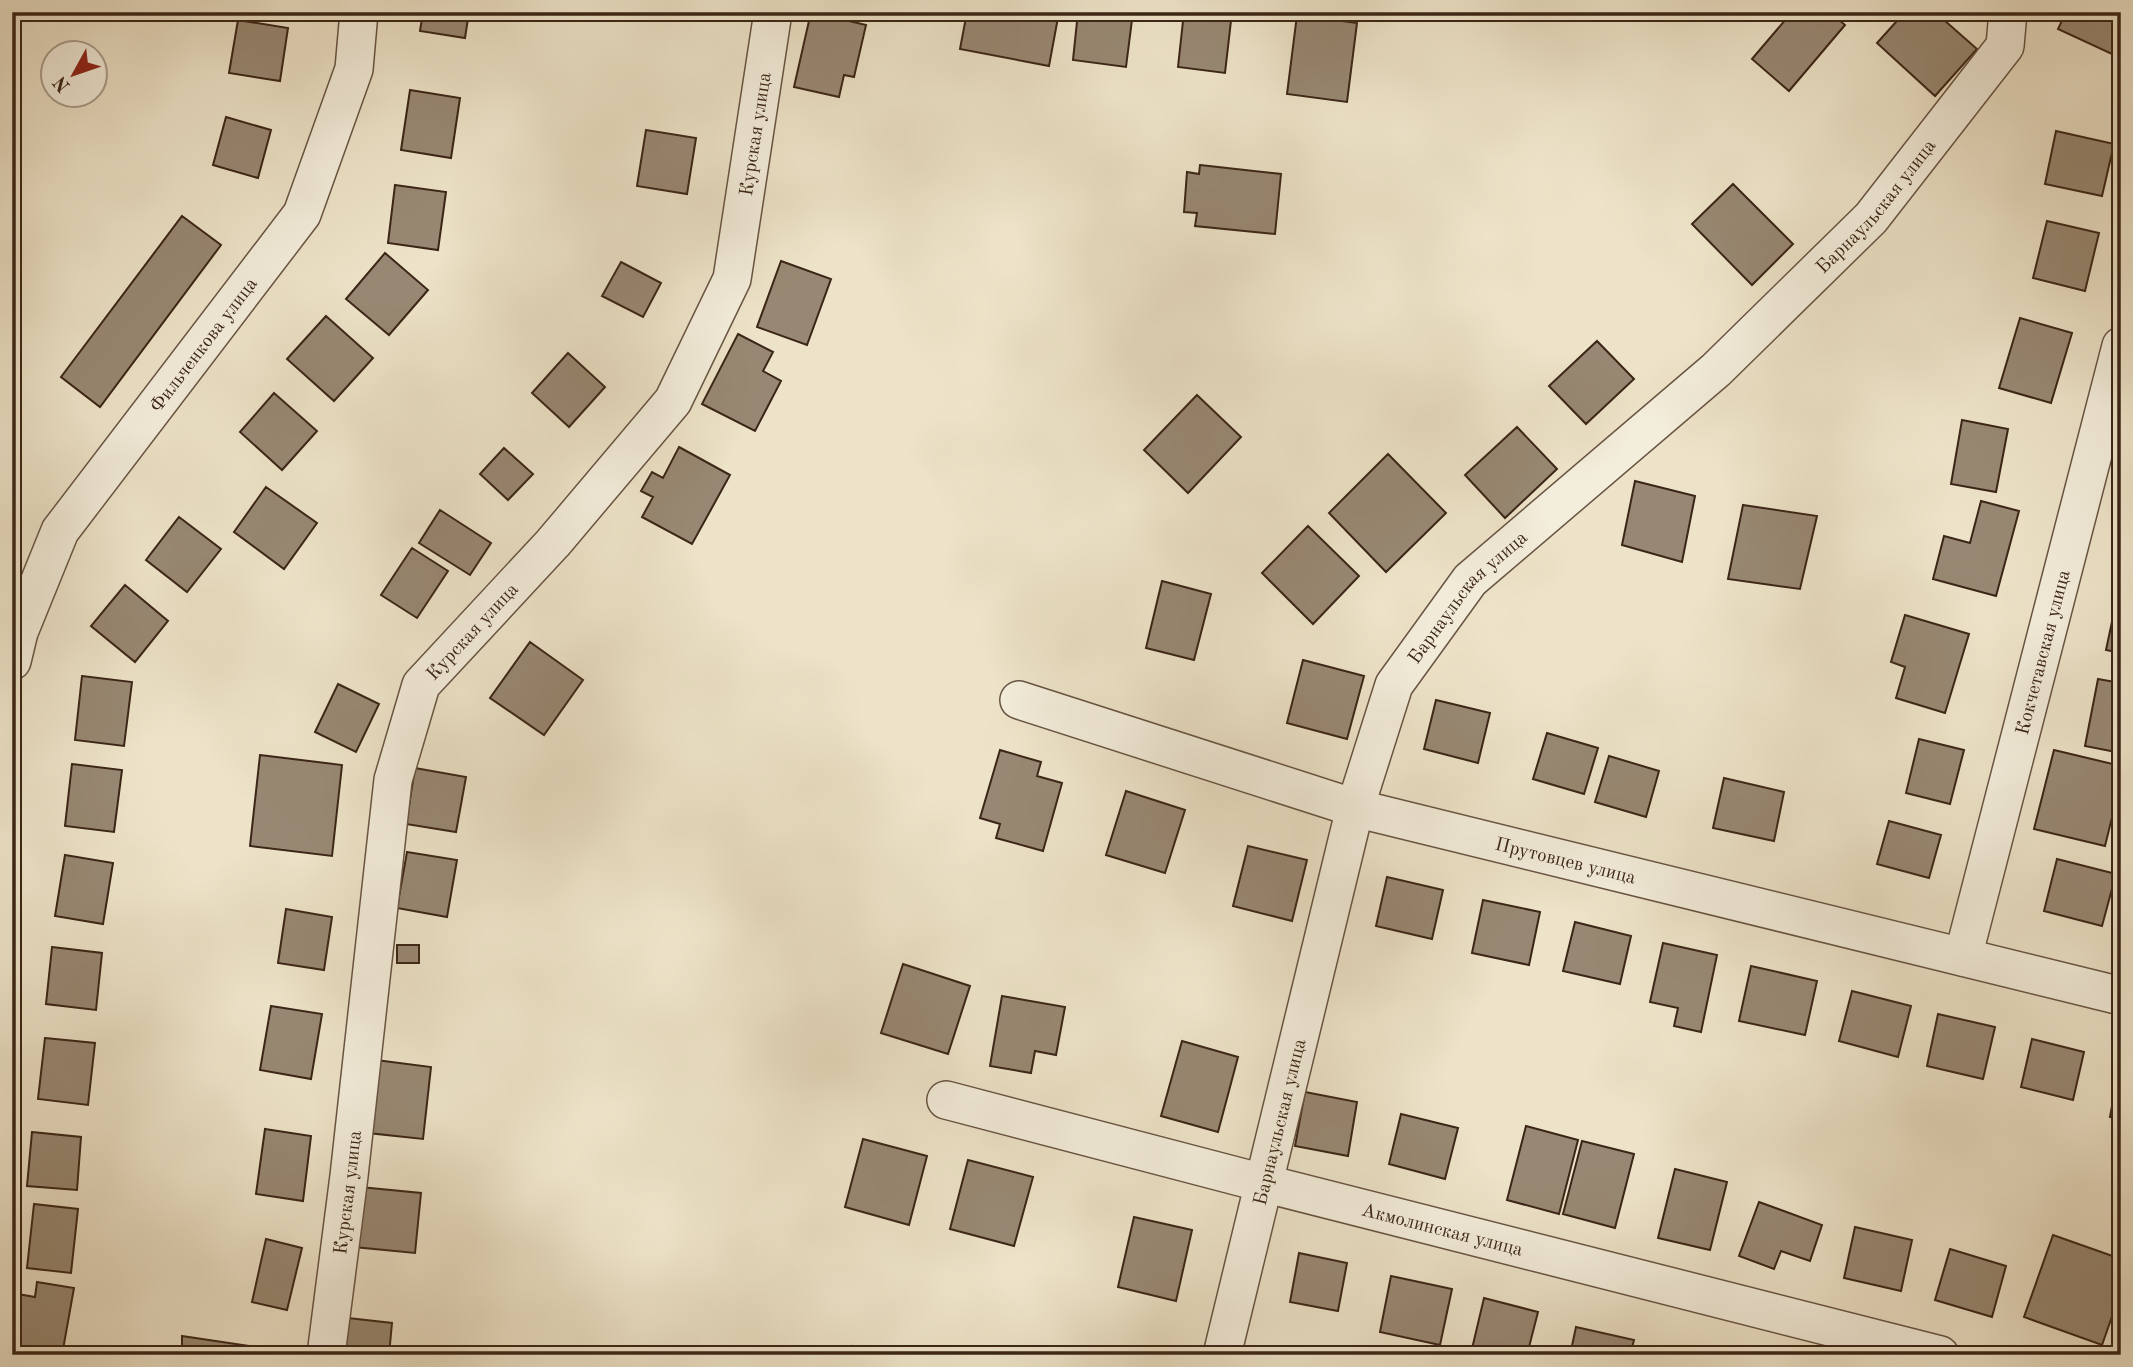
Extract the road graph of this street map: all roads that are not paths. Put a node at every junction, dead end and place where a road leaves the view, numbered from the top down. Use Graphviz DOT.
graph roads {
  1 [pos="359,12"];
  2 [pos="773,12"];
  3 [pos="2008,12"];
  4 [pos="2121,346"];
  5 [pos="12,661"];
  6 [pos="1020,700"];
  7 [pos="1355,808"];
  8 [pos="1963,957"];
  9 [pos="2121,996"];
  10 [pos="946,1100"];
  11 [pos="1264,1184"];
  12 [pos="326,1355"];
  13 [pos="1222,1355"];
  14 [pos="1940,1355"];
  1 -- 5 [label="street, Фильченкова улица"];
  2 -- 12 [label="street, Курская улица"];
  3 -- 7 [label="street, Барнаульская улица"];
  4 -- 8 [label="street, Кокчетавская улица"];
  6 -- 7 [label="street, Прутовцев улица"];
  7 -- 8 [label="street, Прутовцев улица"];
  7 -- 11 [label="street, Барнаульская улица"];
  8 -- 9 [label="street, Прутовцев улица"];
  10 -- 11 [label="street, Акмолинская улица"];
  11 -- 13 [label="street, Барнаульская улица"];
  11 -- 14 [label="street, Акмолинская улица"];
}
